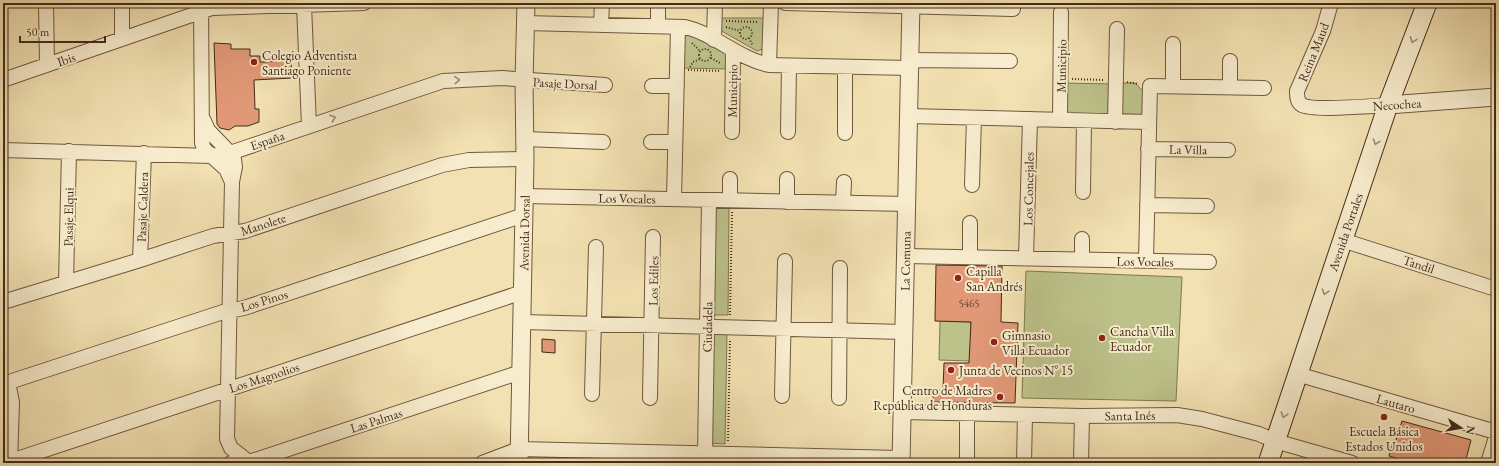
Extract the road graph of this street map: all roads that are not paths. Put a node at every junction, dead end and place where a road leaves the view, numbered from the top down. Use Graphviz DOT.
graph roads {
  1 [pos="46,3"];
  2 [pos="122,3"];
  3 [pos="357,3"];
  4 [pos="364,3"];
  5 [pos="526,3"];
  6 [pos="602,3"];
  7 [pos="658,3"];
  8 [pos="715,3"];
  9 [pos="771,3"];
  10 [pos="785,3"];
  11 [pos="1331,3"];
  12 [pos="1427,3"];
  13 [pos="281,4"];
  14 [pos="304,5"];
  15 [pos="911,5"];
  16 [pos="201,7"];
  17 [pos="1013,9"];
  18 [pos="1062,12"];
  19 [pos="525,23"];
  20 [pos="602,25"];
  21 [pos="658,26"];
  22 [pos="678,27"];
  23 [pos="1117,29"];
  24 [pos="122,39"];
  25 [pos="714,40"];
  26 [pos="1173,44"];
  27 [pos="733,50"];
  28 [pos="1010,61"];
  29 [pos="1230,61"];
  30 [pos="910,64"];
  31 [pos="47,65"];
  32 [pos="769,65"];
  33 [pos="789,66"];
  34 [pos="845,67"];
  35 [pos="3,80"];
  36 [pos="524,81"];
  37 [pos="605,85"];
  38 [pos="652,86"];
  39 [pos="677,86"];
  40 [pos="1173,86"];
  41 [pos="1230,87"];
  42 [pos="1264,88"];
  43 [pos="1496,97"];
  44 [pos="1299,102"];
  45 [pos="1388,105"];
  46 [pos="909,116"];
  47 [pos="974,118"];
  48 [pos="1030,119"];
  49 [pos="203,120"];
  50 [pos="1060,120"];
  51 [pos="1084,121"];
  52 [pos="1115,122"];
  53 [pos="1149,122"];
  54 [pos="309,126"];
  55 [pos="732,132"];
  56 [pos="788,132"];
  57 [pos="845,133"];
  58 [pos="525,139"];
  59 [pos="603,142"];
  60 [pos="651,142"];
  61 [pos="675,142"];
  62 [pos="1148,149"];
  63 [pos="3,150"];
  64 [pos="1228,150"];
  65 [pos="69,151"];
  66 [pos="144,153"];
  67 [pos="230,153"];
  68 [pos="211,156"];
  69 [pos="525,158"];
  70 [pos="730,179"];
  71 [pos="787,179"];
  72 [pos="232,182"];
  73 [pos="844,182"];
  74 [pos="972,185"];
  75 [pos="1083,192"];
  76 [pos="525,196"];
  77 [pos="674,199"];
  78 [pos="709,200"];
  79 [pos="730,200"];
  80 [pos="787,202"];
  81 [pos="843,203"];
  82 [pos="907,204"];
  83 [pos="1147,205"];
  84 [pos="1207,206"];
  85 [pos="524,215"];
  86 [pos="970,223"];
  87 [pos="232,234"];
  88 [pos="653,237"];
  89 [pos="1082,239"];
  90 [pos="1342,240"];
  91 [pos="596,246"];
  92 [pos="906,256"];
  93 [pos="970,257"];
  94 [pos="1026,258"];
  95 [pos="1082,259"];
  96 [pos="140,260"];
  97 [pos="785,261"];
  98 [pos="1146,261"];
  99 [pos="1209,262"];
  100 [pos="840,268"];
  101 [pos="66,283"];
  102 [pos="1496,288"];
  103 [pos="523,292"];
  104 [pos="3,302"];
  105 [pos="230,310"];
  106 [pos="522,322"];
  107 [pos="594,324"];
  108 [pos="652,325"];
  109 [pos="707,327"];
  110 [pos="783,329"];
  111 [pos="840,330"];
  112 [pos="904,332"];
  113 [pos="521,372"];
  114 [pos="1297,374"];
  115 [pos="5,383"];
  116 [pos="228,389"];
  117 [pos="592,394"];
  118 [pos="782,396"];
  119 [pos="650,398"];
  120 [pos="839,398"];
  121 [pos="902,412"];
  122 [pos="967,414"];
  123 [pos="1025,415"];
  124 [pos="1082,416"];
  125 [pos="1496,432"];
  126 [pos="1496,437"];
  127 [pos="1275,441"];
  128 [pos="705,454"];
  129 [pos="519,456"];
  130 [pos="668,458"];
  131 [pos="723,458"];
  132 [pos="781,459"];
  133 [pos="836,460"];
  134 [pos="901,460"];
  135 [pos="8,462"];
  136 [pos="249,462"];
  137 [pos="231,463"];
  138 [pos="482,463"];
  139 [pos="967,463"];
  140 [pos="1024,463"];
  141 [pos="1081,463"];
  142 [pos="1268,463"];
  143 [pos="1352,463"];
  144 [pos="1488,463"];
  1 -- 31 [label="street"];
  2 -- 24 [label="street"];
  3 -- 4 [label="street, Ibis"];
  3 -- 14 [label="street, Ibis"];
  5 -- 19 [label="street, Avenida Dorsal"];
  6 -- 20 [label="street"];
  7 -- 21 [label="street"];
  8 -- 25 [label="street"];
  9 -- 32 [label="street"];
  10 -- 15 [label="street"];
  11 -- 44 [label="street, Reina Maud"];
  12 -- 45 [label="main road, Avenida Portales, one-way"];
  13 -- 14 [label="street, Ibis"];
  13 -- 16 [label="street, Ibis"];
  14 -- 54 [label="street"];
  15 -- 17 [label="street"];
  15 -- 30 [label="street, La Comuna"];
  16 -- 24 [label="street, Ibis"];
  16 -- 49 [label="street"];
  18 -- 50 [label="street, Municipio"];
  19 -- 20 [label="street, Municipio"];
  19 -- 36 [label="street, Avenida Dorsal"];
  20 -- 21 [label="street, Municipio"];
  21 -- 22 [label="street, Municipio"];
  22 -- 25 [label="street, Municipio"];
  22 -- 39 [label="street"];
  23 -- 52 [label="street"];
  24 -- 31 [label="street, Ibis"];
  25 -- 27 [label="street, Municipio"];
  26 -- 40 [label="street"];
  27 -- 32 [label="street, Municipio"];
  27 -- 55 [label="street, Municipio"];
  28 -- 30 [label="street"];
  29 -- 41 [label="street"];
  30 -- 34 [label="street, Municipio"];
  30 -- 46 [label="street, La Comuna"];
  31 -- 35 [label="street, Ibis"];
  32 -- 33 [label="street, Municipio"];
  33 -- 34 [label="street, Municipio"];
  33 -- 56 [label="street"];
  34 -- 57 [label="street"];
  36 -- 37 [label="street, Pasaje Dorsal"];
  54 -- 36 [label="street, España, one-way"];
  36 -- 58 [label="street, Avenida Dorsal"];
  38 -- 39 [label="street"];
  39 -- 61 [label="street"];
  40 -- 41 [label="street"];
  40 -- 53 [label="street"];
  41 -- 42 [label="street"];
  43 -- 45 [label="street, Necochea"];
  44 -- 45 [label="street, Necochea"];
  45 -- 90 [label="main road, Avenida Portales, one-way"];
  46 -- 47 [label="street"];
  46 -- 82 [label="street, La Comuna"];
  47 -- 48 [label="street"];
  47 -- 74 [label="street"];
  48 -- 50 [label="street"];
  48 -- 94 [label="street, Los Concejales"];
  49 -- 67 [label="street"];
  49 -- 68 [label="street"];
  50 -- 51 [label="street"];
  51 -- 52 [label="street"];
  51 -- 75 [label="street"];
  52 -- 53 [label="street"];
  53 -- 62 [label="street"];
  54 -- 67 [label="street, España"];
  58 -- 59 [label="street"];
  58 -- 69 [label="street, Avenida Dorsal"];
  60 -- 61 [label="street"];
  61 -- 77 [label="street"];
  62 -- 64 [label="street, La Villa"];
  62 -- 83 [label="street"];
  63 -- 65 [label="street, España"];
  65 -- 66 [label="street, España"];
  65 -- 101 [label="street, Pasaje Elqui"];
  66 -- 68 [label="street, España"];
  66 -- 96 [label="street, Pasaje Caldera"];
  67 -- 68 [label="street, España"];
  67 -- 72 [label="street"];
  68 -- 72 [label="street"];
  69 -- 76 [label="street, Avenida Dorsal"];
  69 -- 87 [label="street, Manolete"];
  70 -- 79 [label="street"];
  71 -- 80 [label="street"];
  72 -- 87 [label="street"];
  73 -- 81 [label="street"];
  76 -- 77 [label="street, Los Vocales"];
  76 -- 85 [label="street, Avenida Dorsal"];
  77 -- 78 [label="street, Los Vocales"];
  78 -- 79 [label="street, Los Vocales"];
  78 -- 109 [label="street, Ciudadela"];
  79 -- 80 [label="street, Los Vocales"];
  80 -- 81 [label="street, Los Vocales"];
  81 -- 82 [label="street, Los Vocales"];
  82 -- 92 [label="street, La Comuna"];
  83 -- 84 [label="street"];
  83 -- 98 [label="street"];
  85 -- 103 [label="street, Avenida Dorsal"];
  85 -- 105 [label="street, Los Pinos"];
  86 -- 93 [label="street"];
  87 -- 96 [label="street, Manolete"];
  87 -- 105 [label="street"];
  88 -- 108 [label="street, Los Ediles"];
  89 -- 95 [label="street"];
  90 -- 102 [label="street, Tandil"];
  90 -- 114 [label="main road, Avenida Portales, one-way"];
  91 -- 107 [label="street"];
  92 -- 93 [label="street, Los Vocales"];
  92 -- 112 [label="street, La Comuna"];
  93 -- 94 [label="street, Los Vocales"];
  94 -- 95 [label="street, Los Vocales"];
  95 -- 98 [label="street, Los Vocales"];
  96 -- 101 [label="street, Manolete"];
  97 -- 110 [label="street"];
  98 -- 99 [label="street, Los Vocales"];
  100 -- 111 [label="street"];
  101 -- 104 [label="street, Manolete"];
  103 -- 106 [label="street, Avenida Dorsal"];
  103 -- 116 [label="street, Los Magnolios"];
  105 -- 115 [label="street, Los Pinos"];
  105 -- 116 [label="street"];
  106 -- 107 [label="street, Los Ediles"];
  106 -- 113 [label="street, Avenida Dorsal"];
  107 -- 108 [label="street, Los Ediles"];
  107 -- 117 [label="street"];
  108 -- 109 [label="street, Los Ediles"];
  108 -- 119 [label="street, Los Ediles"];
  109 -- 110 [label="street, Los Ediles"];
  109 -- 128 [label="street, Ciudadela"];
  110 -- 111 [label="street, Los Ediles"];
  110 -- 118 [label="street"];
  111 -- 112 [label="street, Los Ediles"];
  111 -- 120 [label="street"];
  112 -- 121 [label="street, La Comuna"];
  113 -- 129 [label="street, Avenida Dorsal"];
  113 -- 136 [label="street, Las Palmas"];
  114 -- 125 [label="street, Lautaro"];
  114 -- 127 [label="main road, Avenida Portales, one-way"];
  115 -- 135 [label="street"];
  116 -- 135 [label="street, Los Magnolios"];
  116 -- 136 [label="street"];
  121 -- 122 [label="street, Santa Inés"];
  121 -- 134 [label="street, La Comuna"];
  122 -- 123 [label="street, Santa Inés"];
  122 -- 139 [label="street"];
  123 -- 124 [label="street, Santa Inés"];
  123 -- 140 [label="street"];
  124 -- 127 [label="street, Santa Inés"];
  124 -- 141 [label="street"];
  126 -- 144 [label="street"];
  127 -- 142 [label="main road, Avenida Portales"];
  127 -- 143 [label="street, Santa Inés"];
  128 -- 130 [label="street"];
  128 -- 131 [label="street"];
  129 -- 130 [label="street"];
  129 -- 138 [label="street"];
  131 -- 132 [label="street"];
  132 -- 133 [label="street"];
  133 -- 134 [label="street"];
  136 -- 137 [label="street, Las Palmas"];
}
